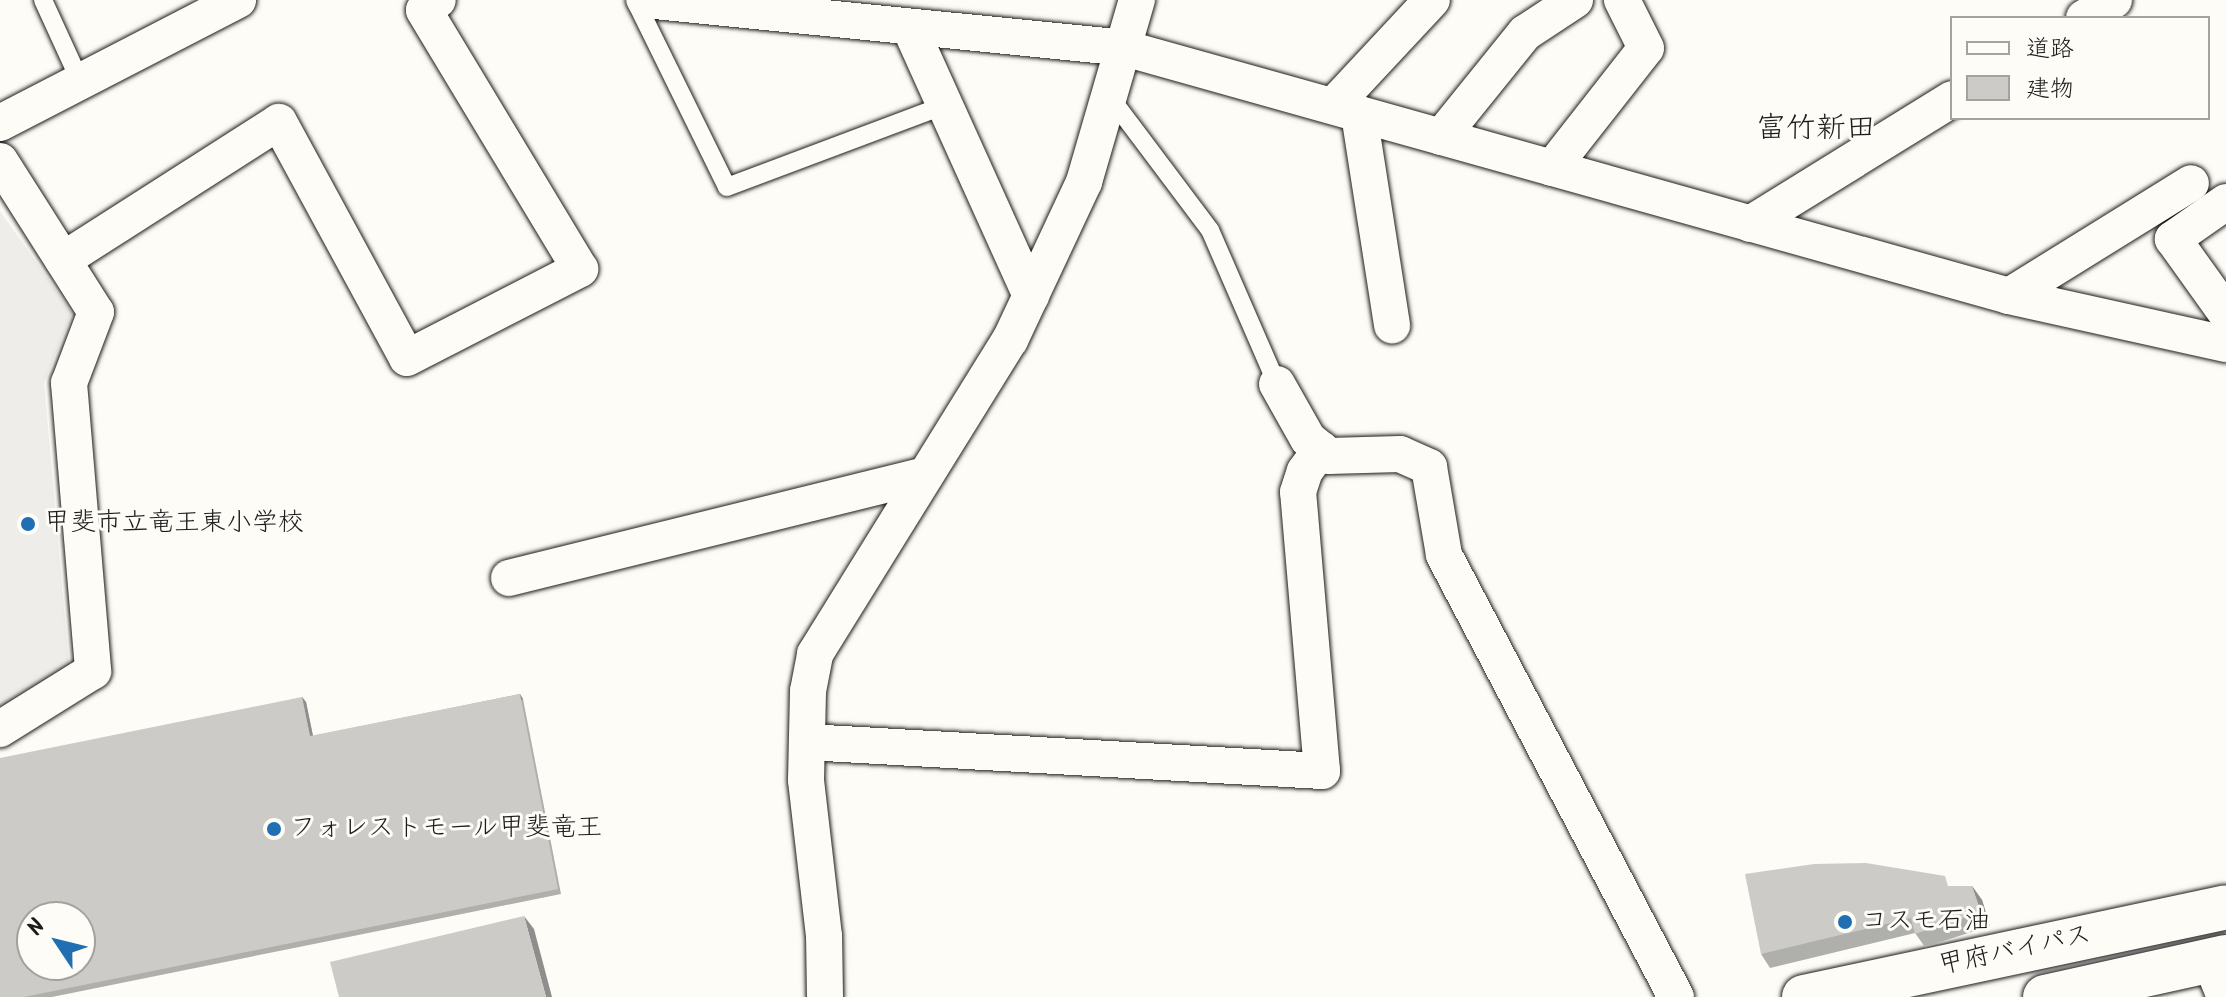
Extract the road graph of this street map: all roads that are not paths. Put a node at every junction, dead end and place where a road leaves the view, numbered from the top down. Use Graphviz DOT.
graph roads {
  1 [pos="43,0"];
  2 [pos="238,0"];
  3 [pos="438,0"];
  4 [pos="635,0"];
  5 [pos="645,0"];
  6 [pos="1137,0"];
  7 [pos="1432,0"];
  8 [pos="1575,0"];
  9 [pos="1622,0"];
  10 [pos="2114,0"];
  11 [pos="2087,16"];
  12 [pos="910,28"];
  13 [pos="1124,48"];
  14 [pos="80,81"];
  15 [pos="1110,97"];
  16 [pos="1950,100"];
  17 [pos="945,105"];
  18 [pos="1346,110"];
  19 [pos="0,123"];
  20 [pos="1441,137"];
  21 [pos="0,161"];
  22 [pos="1552,168"];
  23 [pos="2191,183"];
  24 [pos="2226,202"];
  25 [pos="1750,224"];
  26 [pos="63,260"];
  27 [pos="1031,296"];
  28 [pos="2009,296"];
  29 [pos="2226,313"];
  30 [pos="1392,325"];
  31 [pos="2226,344"];
  32 [pos="1277,384"];
  33 [pos="1321,449"];
  34 [pos="925,475"];
  35 [pos="509,578"];
  36 [pos="0,729"];
  37 [pos="807,742"];
  38 [pos="2226,907"];
  39 [pos="2220,971"];
  40 [pos="825,997"];
  41 [pos="1676,997"];
  42 [pos="1804,997"];
  43 [pos="2045,997"];
  1 -- 14 [label="lane"];
  2 -- 14 [label="street"];
  3 -- 26 [label="street"];
  4 -- 17 [label="lane"];
  5 -- 12 [label="street"];
  6 -- 13 [label="street"];
  7 -- 18 [label="street"];
  8 -- 20 [label="street"];
  9 -- 22 [label="street"];
  10 -- 11 [label="street"];
  12 -- 13 [label="street"];
  12 -- 17 [label="street"];
  13 -- 15 [label="street"];
  13 -- 18 [label="street"];
  14 -- 19 [label="street"];
  15 -- 27 [label="street"];
  15 -- 32 [label="lane"];
  16 -- 25 [label="street"];
  17 -- 27 [label="street"];
  18 -- 20 [label="street"];
  18 -- 30 [label="street"];
  20 -- 22 [label="street"];
  21 -- 26 [label="street"];
  22 -- 25 [label="street"];
  23 -- 28 [label="street"];
  24 -- 29 [label="street"];
  25 -- 28 [label="street"];
  26 -- 36 [label="street"];
  27 -- 34 [label="street"];
  28 -- 31 [label="street"];
  32 -- 33 [label="street"];
  33 -- 37 [label="street"];
  33 -- 41 [label="street"];
  34 -- 35 [label="street"];
  34 -- 37 [label="street"];
  37 -- 40 [label="street"];
  38 -- 42 [label="highway, 甲府バイパス"];
  39 -- 43 [label="highway, 甲府バイパス"];
}
